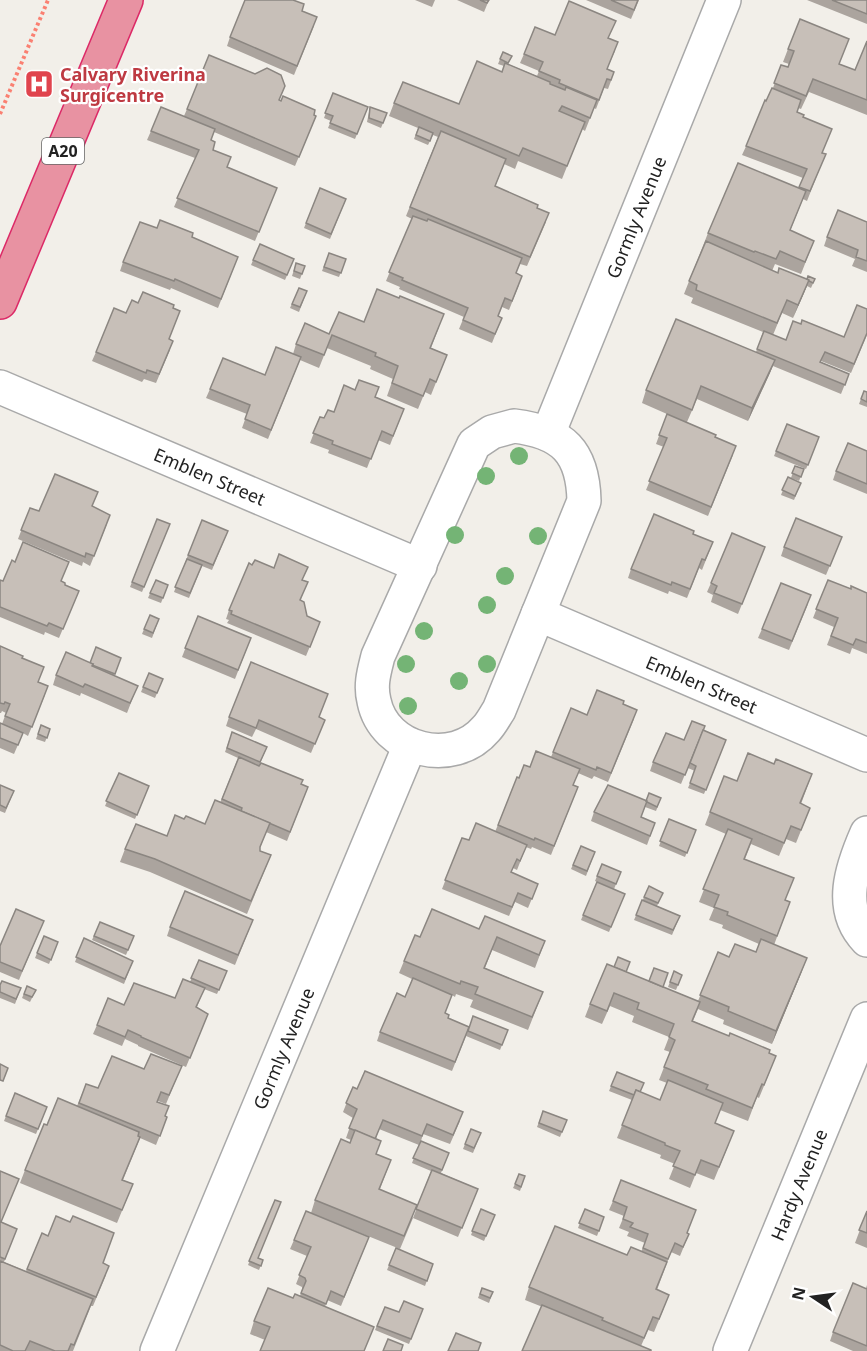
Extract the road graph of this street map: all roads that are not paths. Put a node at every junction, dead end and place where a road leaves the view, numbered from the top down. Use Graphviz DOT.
graph roads {
  1 [pos="126,0"];
  2 [pos="724,0"];
  3 [pos="0,302"];
  4 [pos="0,387"];
  5 [pos="548,434"];
  6 [pos="420,566"];
  7 [pos="538,614"];
  8 [pos="410,745"];
  9 [pos="867,754"];
  10 [pos="867,833"];
  11 [pos="867,940"];
  12 [pos="867,1018"];
  13 [pos="157,1351"];
  14 [pos="730,1351"];
  1 -- 3 [label="highway, A20"];
  2 -- 5 [label="street, Gormly Avenue"];
  4 -- 6 [label="street, Emblen Street"];
  5 -- 6 [label="street"];
  5 -- 7 [label="street"];
  6 -- 8 [label="street"];
  7 -- 8 [label="street"];
  7 -- 9 [label="street, Emblen Street"];
  8 -- 13 [label="street, Gormly Avenue"];
  10 -- 11 [label="street"];
  12 -- 14 [label="street, Hardy Avenue"];
}
